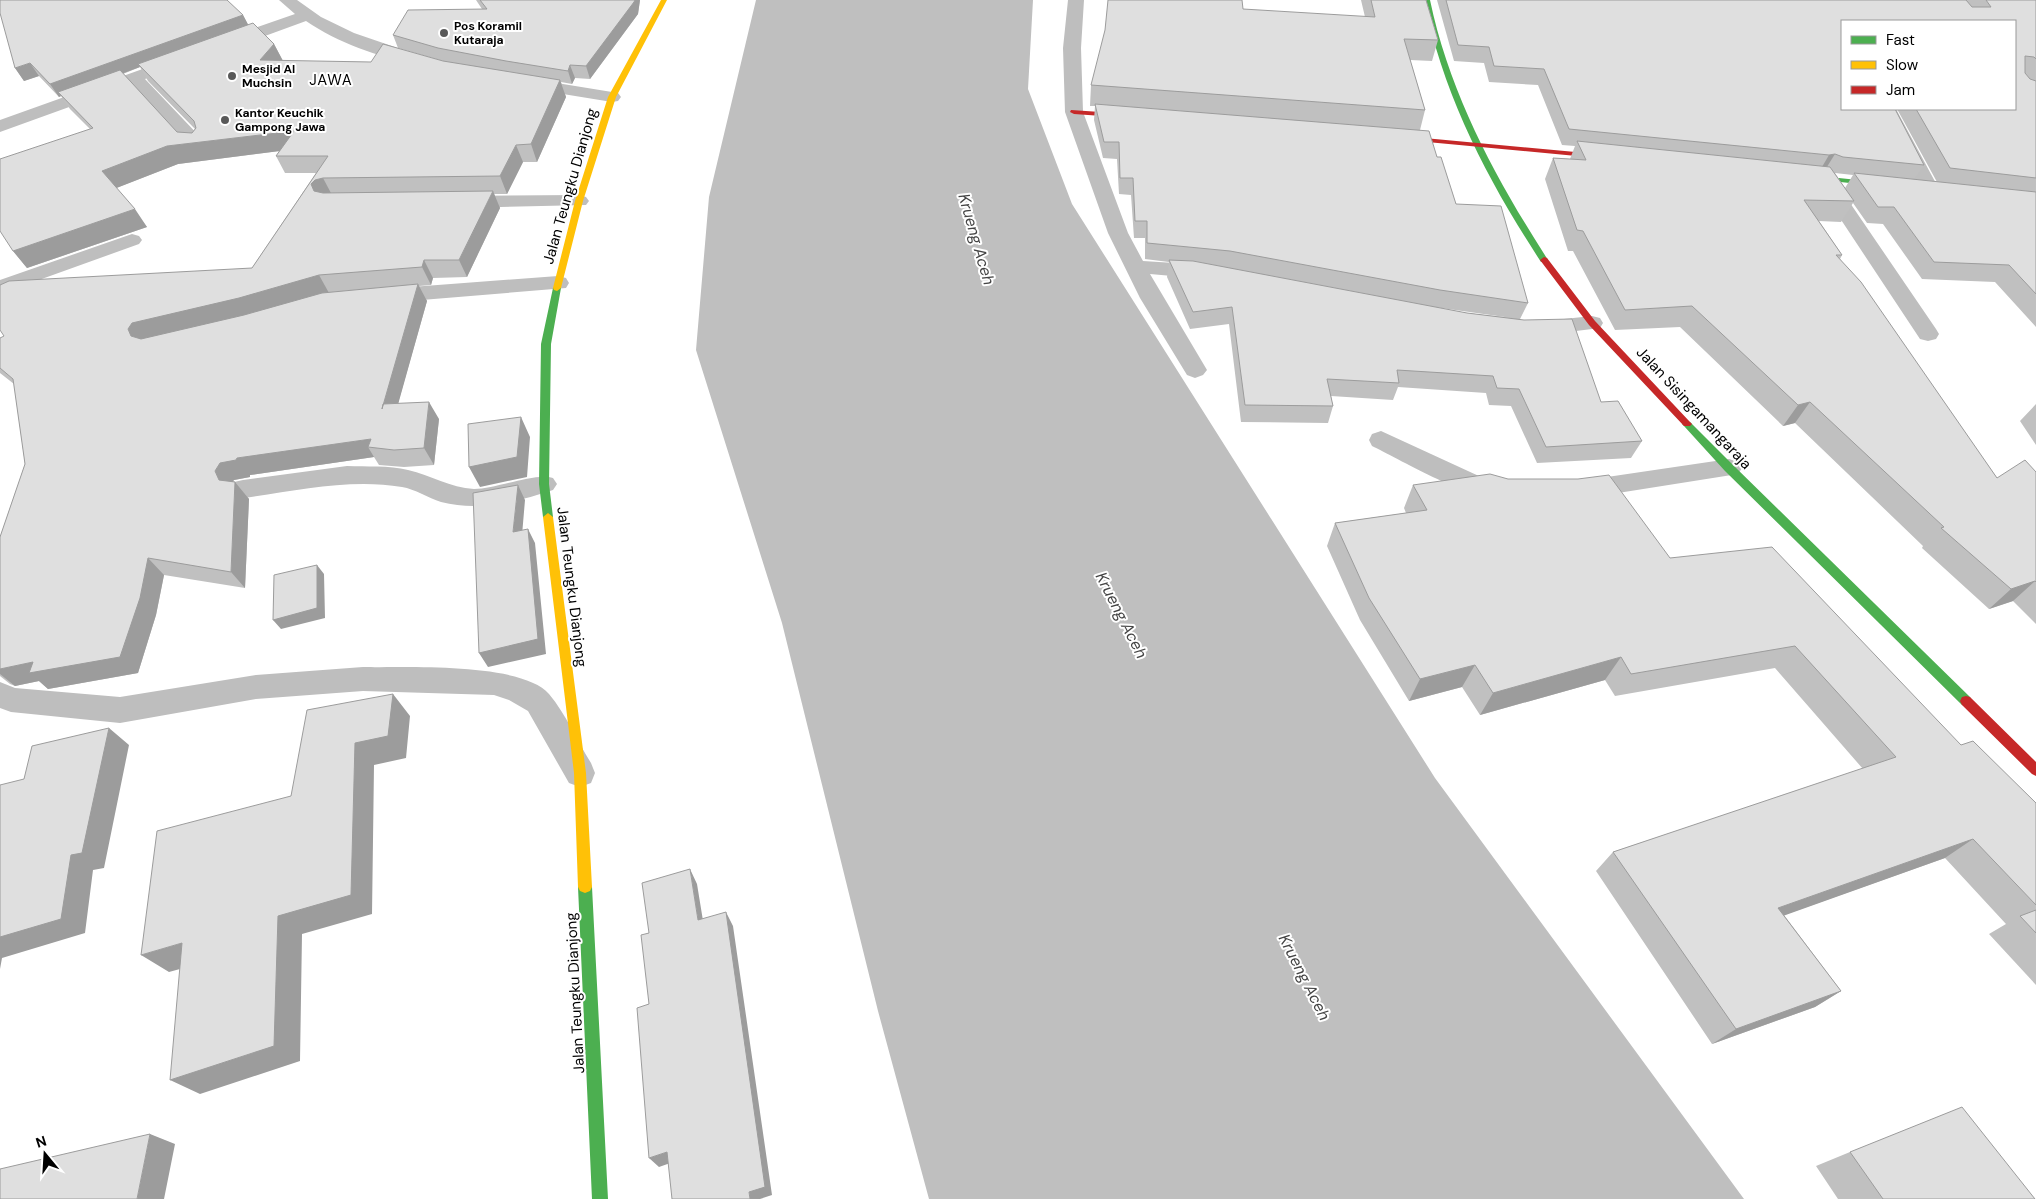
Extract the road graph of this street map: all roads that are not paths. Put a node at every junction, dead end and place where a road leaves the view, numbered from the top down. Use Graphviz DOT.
graph roads {
  1 [pos="287,0"];
  2 [pos="664,0"];
  3 [pos="1076,0"];
  4 [pos="1427,0"];
  5 [pos="305,16"];
  6 [pos="214,48"];
  7 [pos="196,55"];
  8 [pos="434,66"];
  9 [pos="133,77"];
  10 [pos="508,80"];
  11 [pos="612,97"];
  12 [pos="1888,110"];
  13 [pos="1074,112"];
  14 [pos="1143,117"];
  15 [pos="0,126"];
  16 [pos="1380,136"];
  17 [pos="196,144"];
  18 [pos="1478,144"];
  19 [pos="1616,158"];
  20 [pos="1794,175"];
  21 [pos="1824,178"];
  22 [pos="1934,189"];
  23 [pos="579,201"];
  24 [pos="440,202"];
  25 [pos="132,240"];
  26 [pos="1135,267"];
  27 [pos="1230,277"];
  28 [pos="558,283"];
  29 [pos="0,287"];
  30 [pos="367,297"];
  31 [pos="1592,323"];
  32 [pos="1514,327"];
  33 [pos="1928,334"];
  34 [pos="1195,370"];
  35 [pos="1381,440"];
  36 [pos="1729,468"];
  37 [pos="544,484"];
  38 [pos="243,489"];
  39 [pos="1516,492"];
  40 [pos="1555,492"];
  41 [pos="0,694"];
  42 [pos="2036,770"];
  43 [pos="580,773"];
  44 [pos="600,1199"];
  1 -- 5 [label="street"];
  2 -- 11 [label="street, Jalan Teungku Dianjong"];
  3 -- 13 [label="street"];
  4 -- 18 [label="street, Jalan Sisingamangaraja"];
  5 -- 6 [label="street"];
  5 -- 8 [label="street"];
  7 -- 9 [label="street"];
  9 -- 15 [label="street"];
  9 -- 17 [label="street"];
  10 -- 11 [label="street"];
  11 -- 23 [label="street, Jalan Teungku Dianjong"];
  12 -- 22 [label="street"];
  13 -- 14 [label="street"];
  13 -- 26 [label="street"];
  16 -- 18 [label="street"];
  18 -- 19 [label="street"];
  18 -- 31 [label="street, Jalan Sisingamangaraja"];
  20 -- 21 [label="street"];
  21 -- 22 [label="street"];
  21 -- 33 [label="street"];
  23 -- 24 [label="street"];
  23 -- 28 [label="street, Jalan Teungku Dianjong"];
  25 -- 29 [label="street"];
  26 -- 27 [label="street"];
  26 -- 34 [label="street"];
  28 -- 30 [label="street"];
  28 -- 37 [label="street, Jalan Teungku Dianjong"];
  31 -- 32 [label="street"];
  31 -- 36 [label="street, Jalan Sisingamangaraja"];
  35 -- 39 [label="street"];
  36 -- 40 [label="street"];
  36 -- 42 [label="street, Jalan Sisingamangaraja"];
  37 -- 38 [label="street"];
  37 -- 43 [label="street, Jalan Teungku Dianjong"];
  41 -- 43 [label="street"];
  43 -- 44 [label="street, Jalan Teungku Dianjong"];
}
